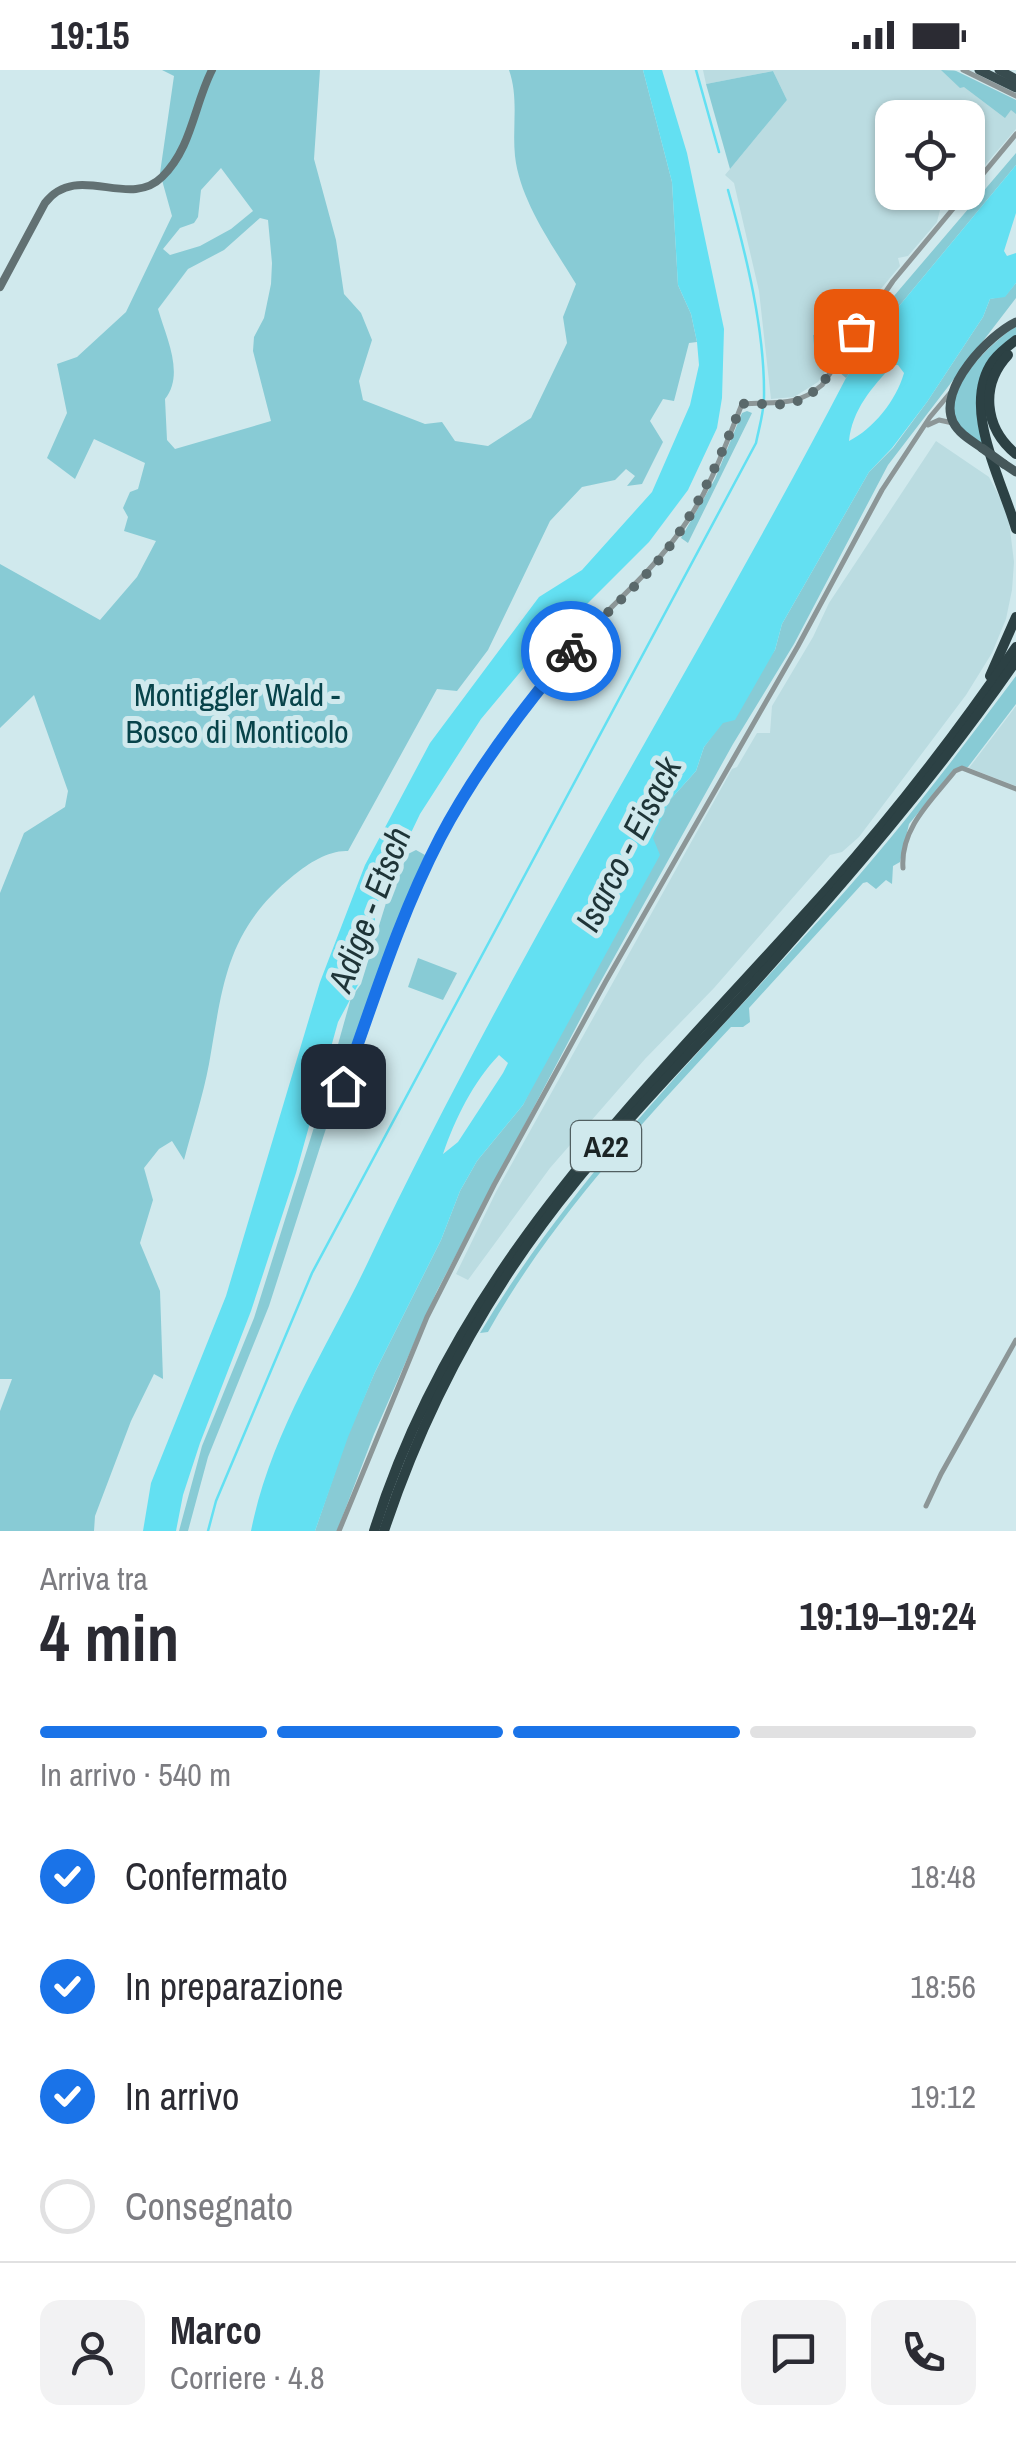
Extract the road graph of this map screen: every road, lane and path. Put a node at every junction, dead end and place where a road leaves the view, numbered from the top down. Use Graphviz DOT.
graph roads {
  1 [pos="212,70"];
  2 [pos="963,70"];
  3 [pos="980,70"];
  4 [pos="1000,70"];
  5 [pos="1016,79"];
  6 [pos="1016,88"];
  7 [pos="1016,96"];
  8 [pos="1016,134"];
  9 [pos="985,171"];
  10 [pos="952,210"];
  11 [pos="0,287"];
  12 [pos="1016,322"];
  13 [pos="1016,340"];
  14 [pos="1016,348"];
  15 [pos="951,392"];
  16 [pos="953,423"];
  17 [pos="925,427"];
  18 [pos="1016,454"];
  19 [pos="1016,472"];
  20 [pos="1016,529"];
  21 [pos="1016,617"];
  22 [pos="1016,646"];
  23 [pos="1016,661"];
  24 [pos="982,696"];
  25 [pos="1016,789"];
  26 [pos="903,868"];
  27 [pos="343,1086"];
  28 [pos="1016,1340"];
  29 [pos="926,1506"];
  30 [pos="339,1531"];
  31 [pos="374,1531"];
  32 [pos="384,1531"];
  1 -- 11 [label="main road"];
  2 -- 7 [label="street"];
  3 -- 6 [label="highway"];
  4 -- 5 [label="highway"];
  8 -- 9 [label="street"];
  10 -- 27 [label="street"];
  12 -- 15 [label="main road"];
  13 -- 20 [label="highway"];
  14 -- 18 [label="highway"];
  15 -- 16 [label="main road"];
  15 -- 17 [label="street"];
  16 -- 17 [label="street"];
  16 -- 19 [label="main road, bridge"];
  17 -- 30 [label="street"];
  21 -- 24 [label="highway"];
  22 -- 24 [label="highway, A22"];
  23 -- 32 [label="highway, A22"];
  24 -- 31 [label="highway, A22"];
  25 -- 26 [label="street"];
  28 -- 29 [label="street"];
}
